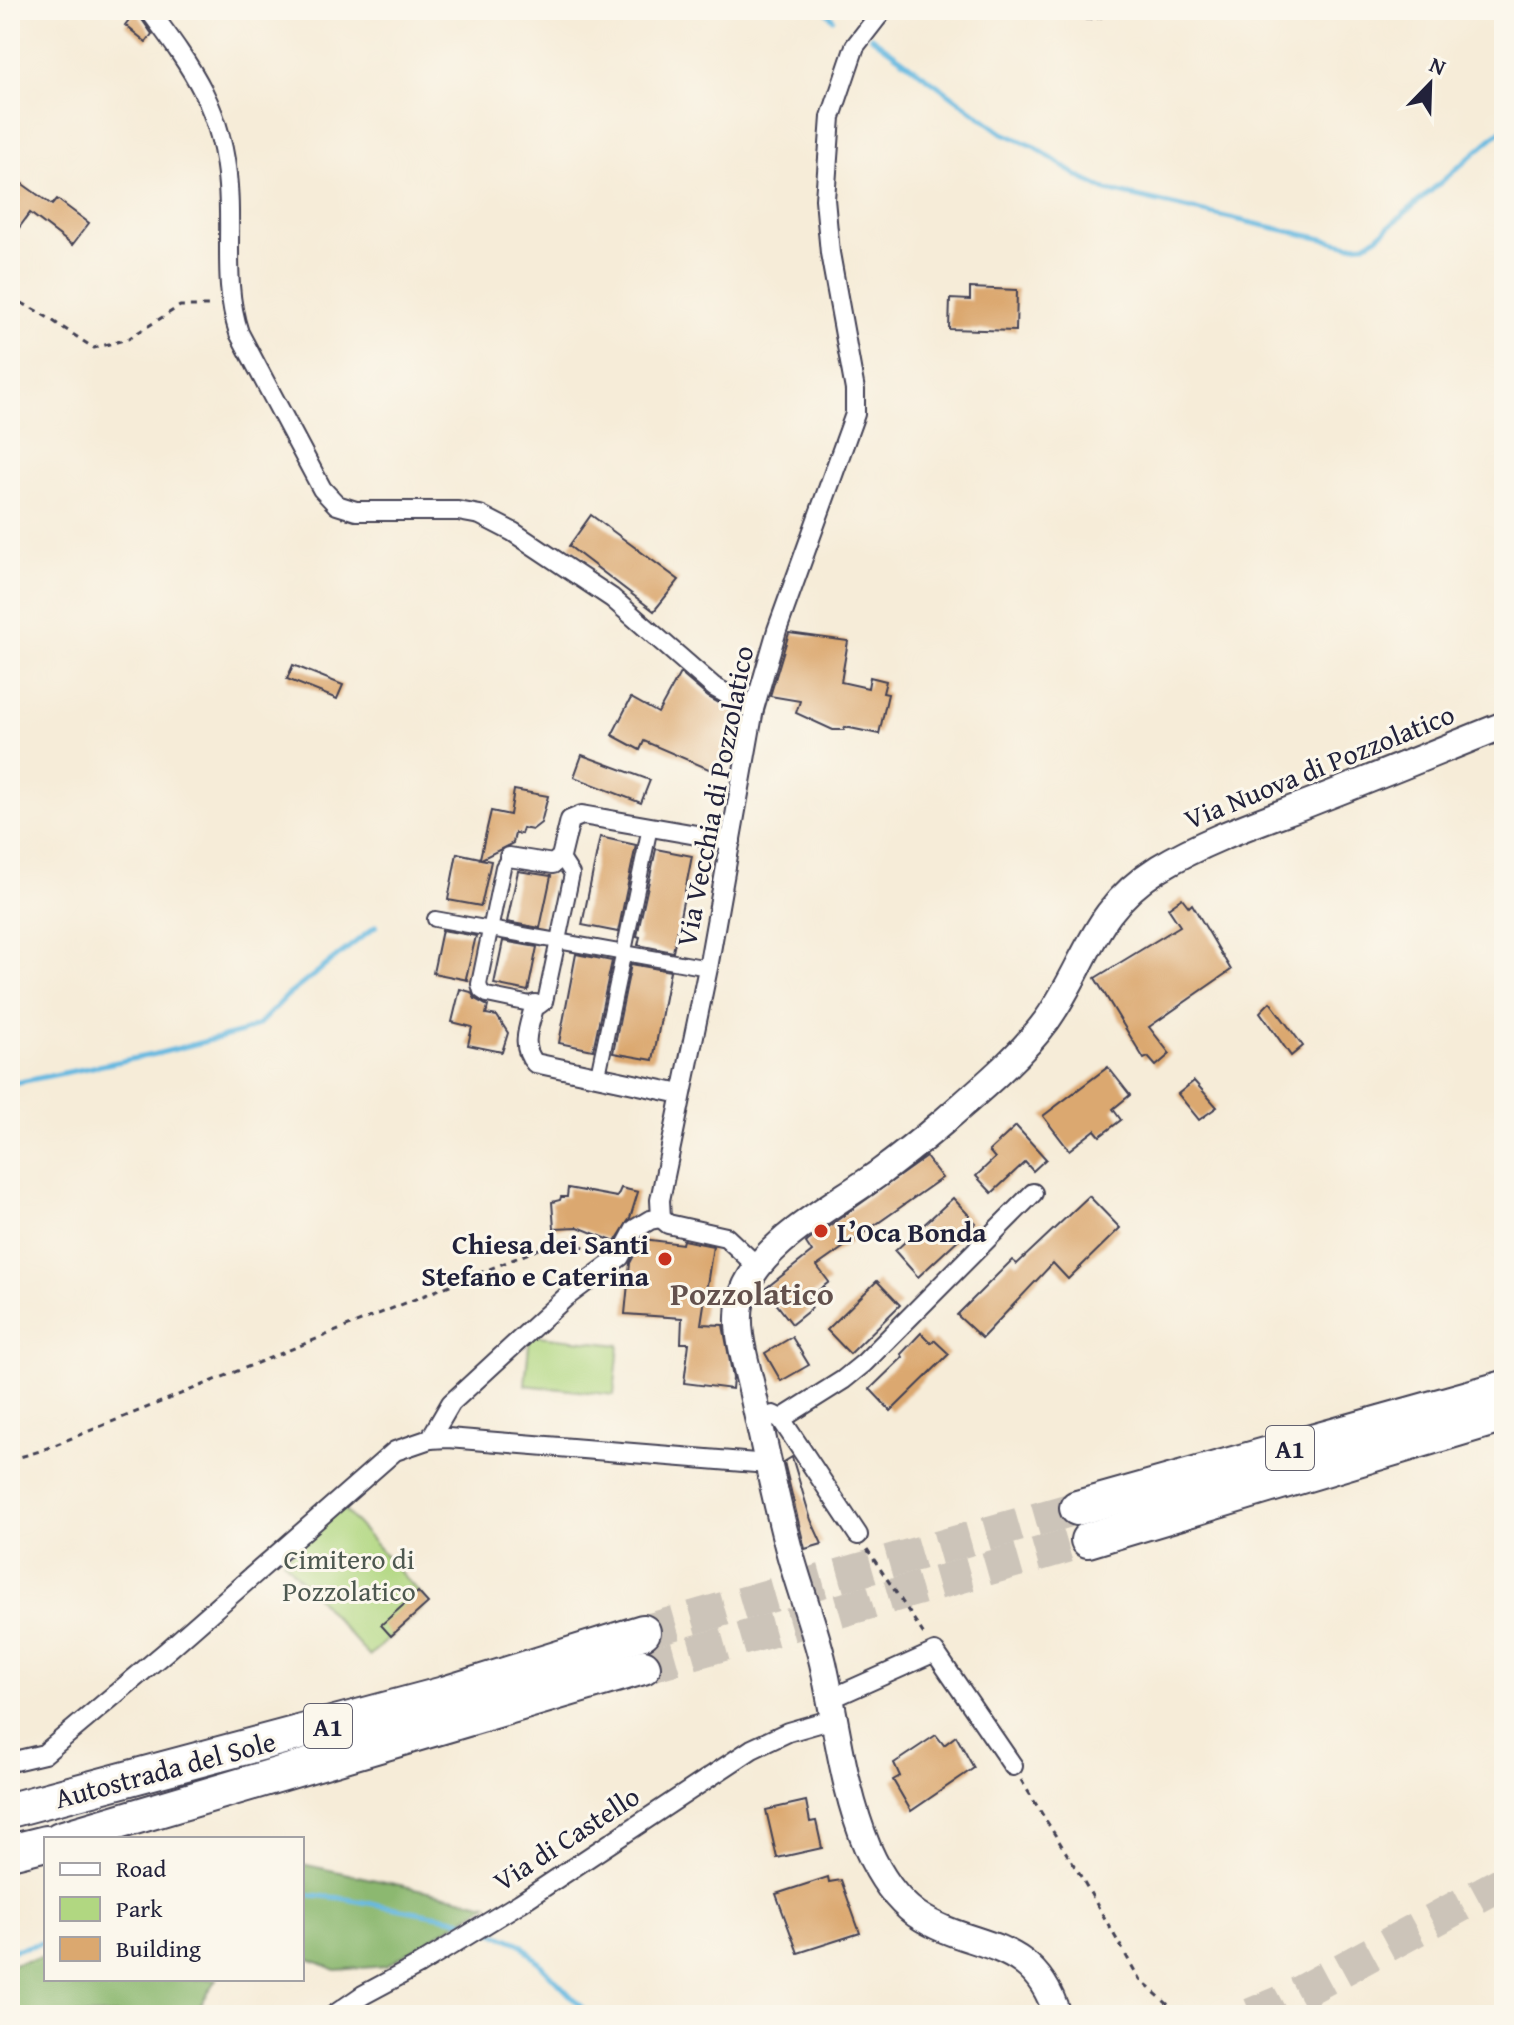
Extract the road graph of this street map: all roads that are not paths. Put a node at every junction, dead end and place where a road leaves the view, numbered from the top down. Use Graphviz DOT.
graph roads {
  1 [pos="149,10"];
  2 [pos="883,10"];
  3 [pos="754,709"];
  4 [pos="1504,725"];
  5 [pos="650,827"];
  6 [pos="731,841"];
  7 [pos="509,857"];
  8 [pos="561,857"];
  9 [pos="435,919"];
  10 [pos="491,929"];
  11 [pos="558,942"];
  12 [pos="624,953"];
  13 [pos="708,968"];
  14 [pos="535,1004"];
  15 [pos="598,1075"];
  16 [pos="681,1094"];
  17 [pos="1033,1193"];
  18 [pos="661,1218"];
  19 [pos="758,1267"];
  20 [pos="1504,1388"];
  21 [pos="1504,1415"];
  22 [pos="770,1418"];
  23 [pos="430,1439"];
  24 [pos="768,1464"];
  25 [pos="1077,1508"];
  26 [pos="858,1535"];
  27 [pos="1088,1540"];
  28 [pos="643,1632"];
  29 [pos="643,1667"];
  30 [pos="831,1709"];
  31 [pos="10,1762"];
  32 [pos="1013,1766"];
  33 [pos="10,1810"];
  34 [pos="67,1837"];
  35 [pos="44,1844"];
  36 [pos="10,1852"];
  37 [pos="334,2015"];
  38 [pos="1057,2015"];
  1 -- 3 [label="street"];
  2 -- 3 [label="street, Via Vecchia di Pozzolatico"];
  3 -- 6 [label="street, Via Vecchia di Pozzolatico"];
  4 -- 19 [label="main road, Via Nuova di Pozzolatico"];
  5 -- 6 [label="street"];
  5 -- 8 [label="street"];
  5 -- 12 [label="street"];
  6 -- 13 [label="street, Via Vecchia di Pozzolatico"];
  7 -- 8 [label="street"];
  7 -- 10 [label="street"];
  8 -- 11 [label="street"];
  9 -- 10 [label="street"];
  10 -- 11 [label="street"];
  10 -- 14 [label="street"];
  11 -- 12 [label="street"];
  11 -- 14 [label="street"];
  12 -- 13 [label="street"];
  12 -- 15 [label="street"];
  13 -- 16 [label="street, Via Vecchia di Pozzolatico"];
  14 -- 15 [label="street"];
  15 -- 16 [label="street"];
  16 -- 18 [label="street, Via Vecchia di Pozzolatico"];
  17 -- 22 [label="street"];
  18 -- 19 [label="street"];
  18 -- 23 [label="street"];
  19 -- 22 [label="main road"];
  20 -- 25 [label="highway, A1"];
  21 -- 27 [label="highway, A1"];
  22 -- 24 [label="main road"];
  22 -- 26 [label="street"];
  23 -- 24 [label="street"];
  23 -- 31 [label="street"];
  24 -- 30 [label="main road"];
  28 -- 33 [label="highway, Autostrada del Sole / A1"];
  29 -- 34 [label="highway, Autostrada del Sole / A1"];
  30 -- 32 [label="street, Via di Castello"];
  30 -- 37 [label="street, Via di Castello"];
  30 -- 38 [label="main road"];
  35 -- 36 [label="highway, Autostrada del Sole"];
}
